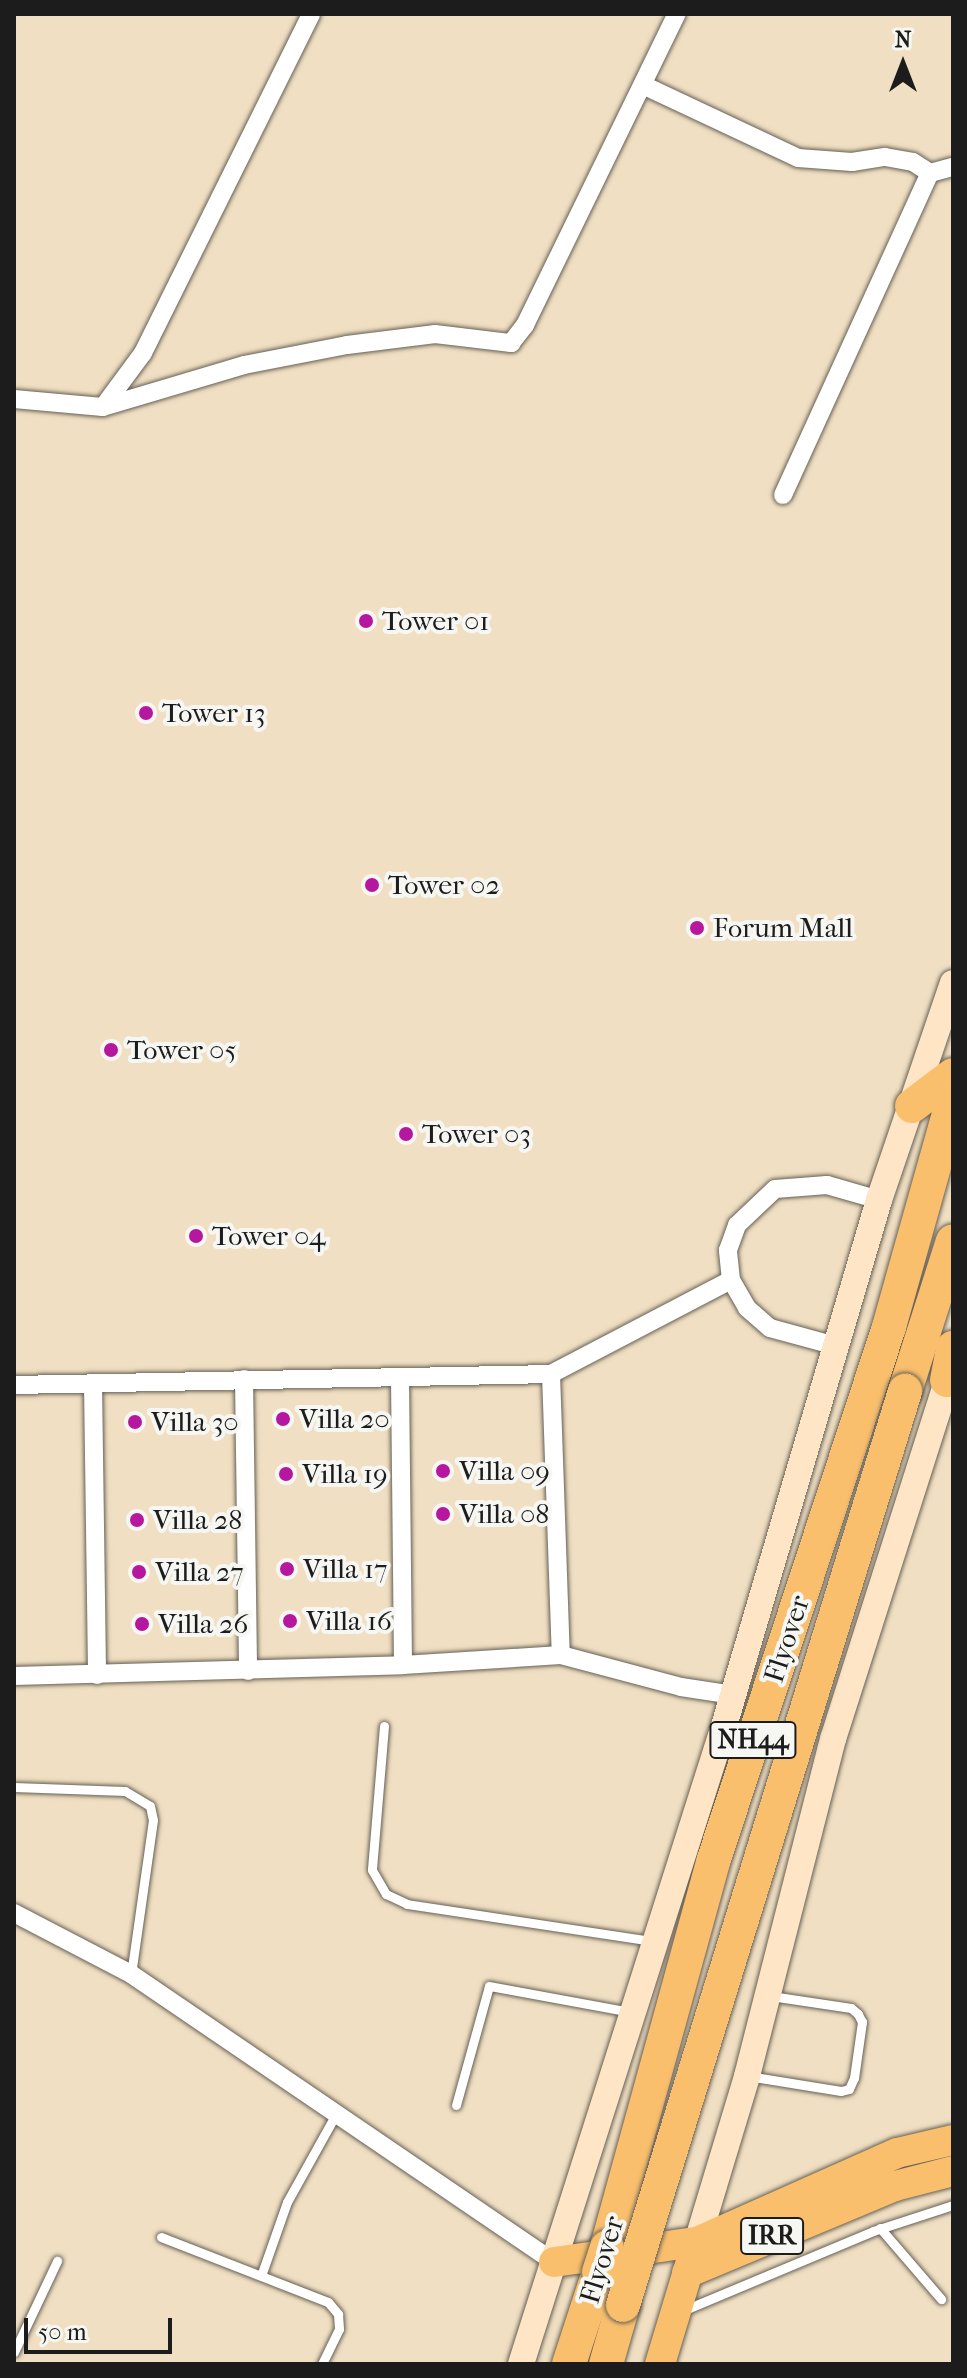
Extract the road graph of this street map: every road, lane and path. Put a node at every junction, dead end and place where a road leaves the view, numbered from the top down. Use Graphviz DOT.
graph roads {
  1 [pos="311,14"];
  2 [pos="677,14"];
  3 [pos="645,86"];
  4 [pos="953,167"];
  5 [pos="930,173"];
  6 [pos="14,399"];
  7 [pos="103,407"];
  8 [pos="783,495"];
  9 [pos="953,983"];
  10 [pos="953,1075"];
  11 [pos="953,1099"];
  12 [pos="912,1106"];
  13 [pos="879,1200"];
  14 [pos="953,1241"];
  15 [pos="731,1280"];
  16 [pos="836,1346"];
  17 [pos="951,1363"];
  18 [pos="551,1374"];
  19 [pos="400,1377"];
  20 [pos="244,1379"];
  21 [pos="93,1384"];
  22 [pos="14,1385"];
  23 [pos="561,1655"];
  24 [pos="403,1665"];
  25 [pos="248,1671"];
  26 [pos="97,1675"];
  27 [pos="14,1676"];
  28 [pos="733,1695"];
  29 [pos="384,1726"];
  30 [pos="14,1787"];
  31 [pos="14,1913"];
  32 [pos="655,1941"];
  33 [pos="131,1974"];
  34 [pos="768,1996"];
  35 [pos="633,2013"];
  36 [pos="747,2076"];
  37 [pos="456,2105"];
  38 [pos="337,2112"];
  39 [pos="953,2140"];
  40 [pos="953,2171"];
  41 [pos="953,2205"];
  42 [pos="880,2228"];
  43 [pos="161,2237"];
  44 [pos="697,2242"];
  45 [pos="57,2261"];
  46 [pos="554,2262"];
  47 [pos="262,2273"];
  48 [pos="687,2273"];
  49 [pos="941,2299"];
  50 [pos="675,2314"];
  51 [pos="14,2352"];
  52 [pos="665,2362"];
  53 [pos="322,2364"];
  54 [pos="521,2364"];
  55 [pos="569,2364"];
  56 [pos="606,2364"];
  1 -- 7 [label="street"];
  2 -- 3 [label="street"];
  3 -- 5 [label="street"];
  3 -- 7 [label="street"];
  4 -- 5 [label="street"];
  5 -- 8 [label="street"];
  6 -- 7 [label="street"];
  9 -- 12 [label="street"];
  10 -- 12 [label="highway"];
  11 -- 55 [label="highway, Flyover / NH44, bridge"];
  12 -- 13 [label="street"];
  13 -- 15 [label="street"];
  13 -- 16 [label="street"];
  14 -- 56 [label="highway, Flyover / NH44, bridge"];
  15 -- 16 [label="street"];
  15 -- 18 [label="street"];
  16 -- 28 [label="street"];
  17 -- 34 [label="street"];
  18 -- 19 [label="street"];
  18 -- 23 [label="street"];
  19 -- 20 [label="street"];
  19 -- 24 [label="street"];
  20 -- 21 [label="street"];
  20 -- 25 [label="street"];
  21 -- 22 [label="street"];
  21 -- 26 [label="street"];
  23 -- 24 [label="street"];
  23 -- 28 [label="street"];
  24 -- 25 [label="street"];
  25 -- 26 [label="street"];
  26 -- 27 [label="street"];
  28 -- 32 [label="street"];
  29 -- 32 [label="lane"];
  30 -- 33 [label="lane"];
  31 -- 33 [label="street"];
  32 -- 35 [label="street"];
  33 -- 38 [label="street"];
  34 -- 36 [label="street"];
  34 -- 36 [label="lane"];
  35 -- 37 [label="lane"];
  35 -- 46 [label="street"];
  36 -- 44 [label="street"];
  38 -- 46 [label="street"];
  38 -- 47 [label="lane"];
  39 -- 44 [label="main road, IRR"];
  40 -- 48 [label="main road, IRR"];
  41 -- 42 [label="lane"];
  42 -- 49 [label="lane"];
  42 -- 50 [label="lane"];
  43 -- 47 [label="lane"];
  44 -- 46 [label="main road"];
  44 -- 48 [label="main road"];
  45 -- 51 [label="lane"];
  46 -- 54 [label="street"];
  47 -- 53 [label="lane"];
  48 -- 50 [label="main road"];
  50 -- 52 [label="main road"];
}
